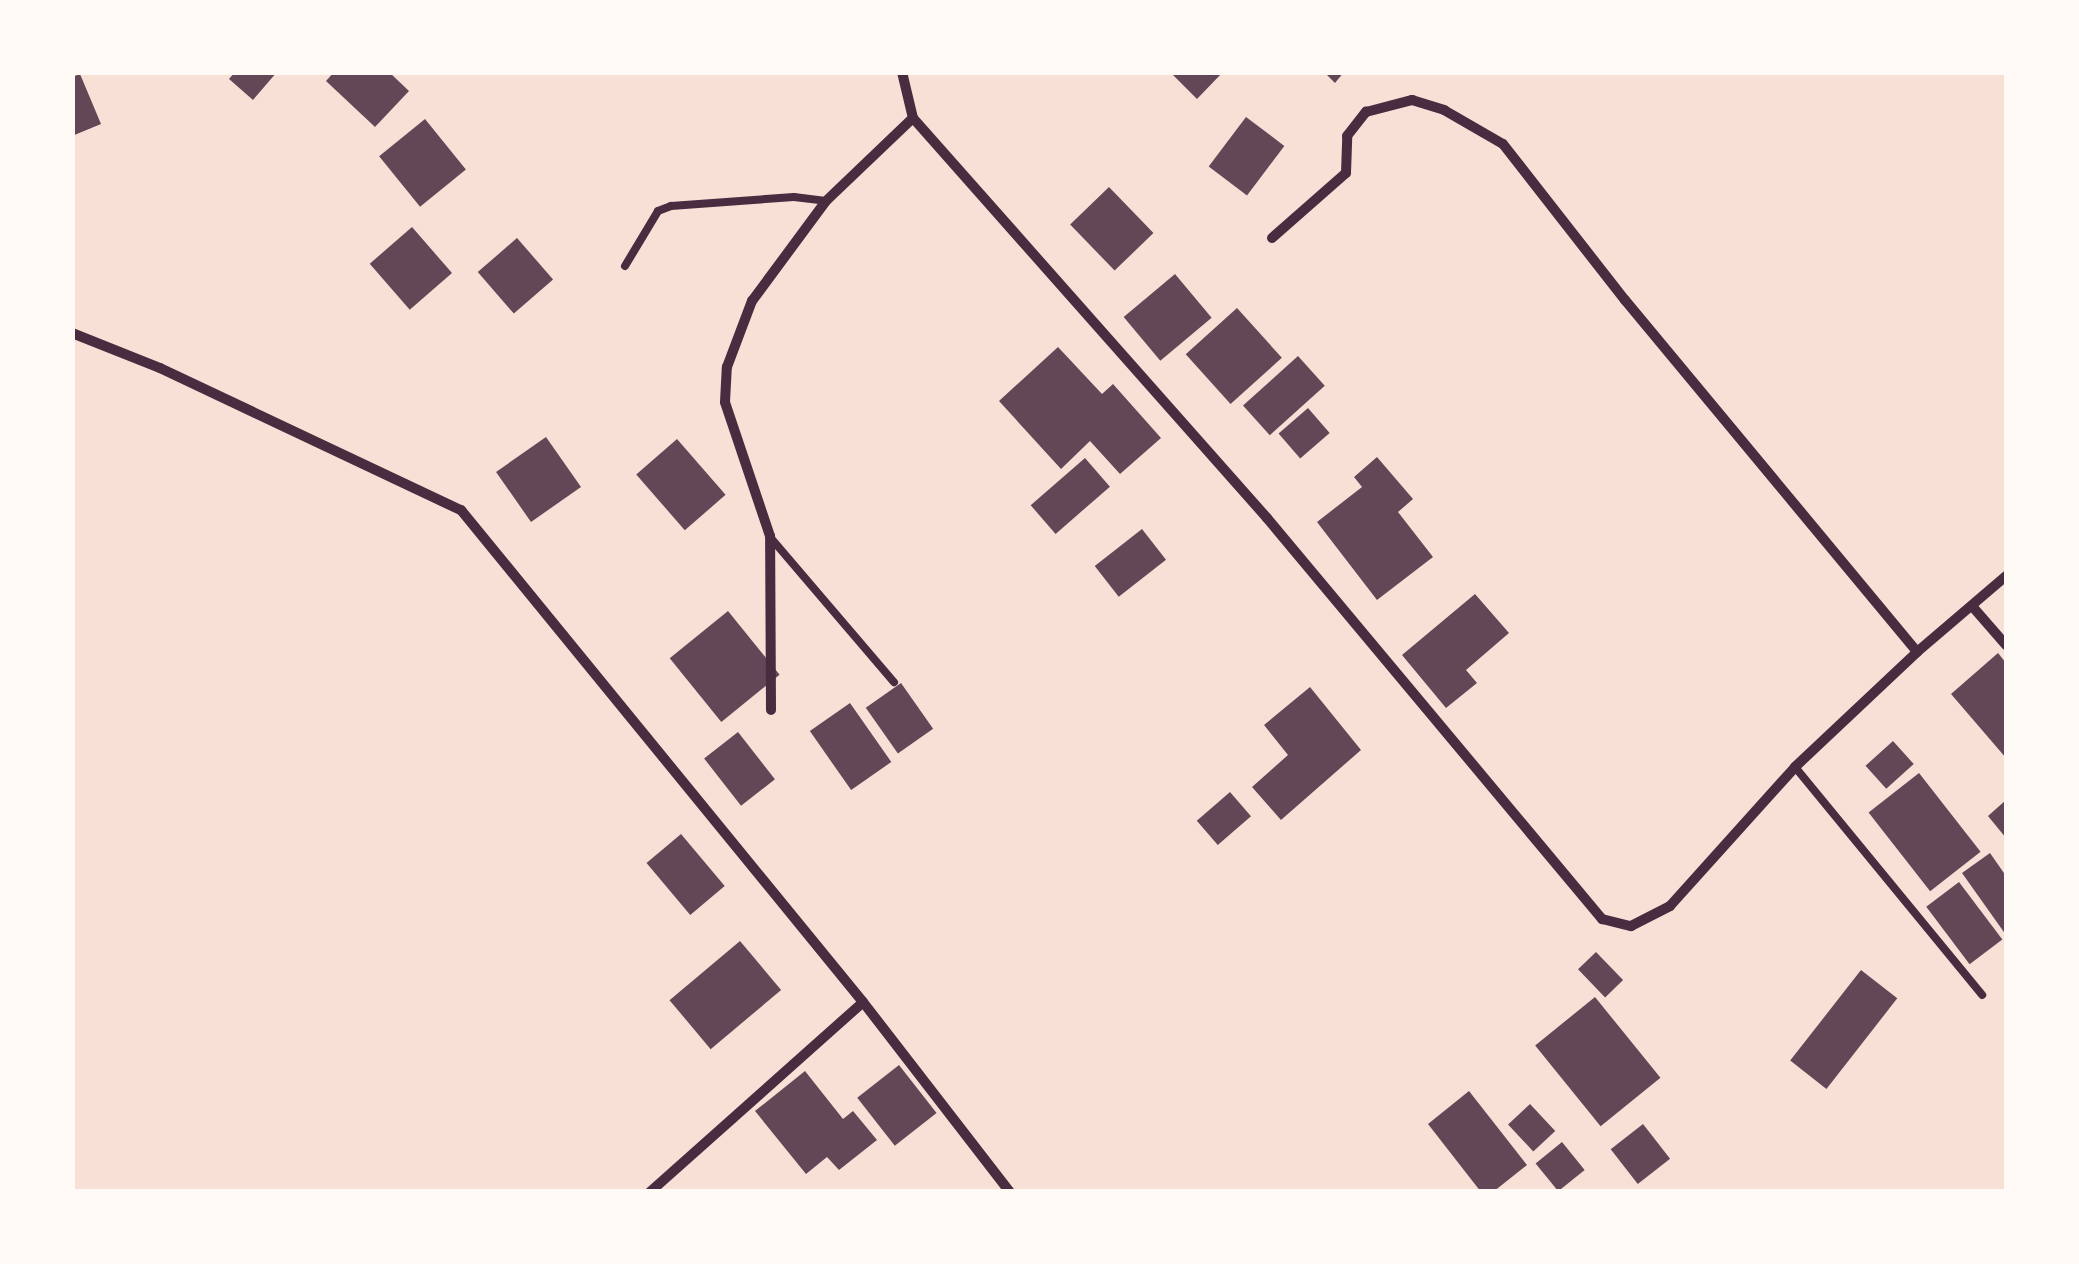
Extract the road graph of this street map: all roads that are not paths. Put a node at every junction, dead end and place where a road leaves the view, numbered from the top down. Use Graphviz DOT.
graph roads {
  1 [pos="902,72"];
  2 [pos="914,118"];
  3 [pos="826,201"];
  4 [pos="1272,238"];
  5 [pos="625,266"];
  6 [pos="72,333"];
  7 [pos="770,536"];
  8 [pos="2006,576"];
  9 [pos="1972,606"];
  10 [pos="2006,645"];
  11 [pos="1917,652"];
  12 [pos="894,682"];
  13 [pos="770,710"];
  14 [pos="1795,767"];
  15 [pos="1982,995"];
  16 [pos="862,1002"];
  17 [pos="650,1192"];
  18 [pos="1010,1192"];
  1 -- 2 [label="street"];
  2 -- 3 [label="street"];
  2 -- 14 [label="street"];
  3 -- 5 [label="lane"];
  3 -- 7 [label="street"];
  4 -- 11 [label="street"];
  6 -- 16 [label="street"];
  7 -- 12 [label="lane"];
  7 -- 13 [label="street"];
  8 -- 9 [label="street"];
  9 -- 10 [label="street"];
  9 -- 11 [label="street"];
  11 -- 14 [label="street"];
  14 -- 15 [label="lane"];
  16 -- 17 [label="street"];
  16 -- 18 [label="street"];
}
